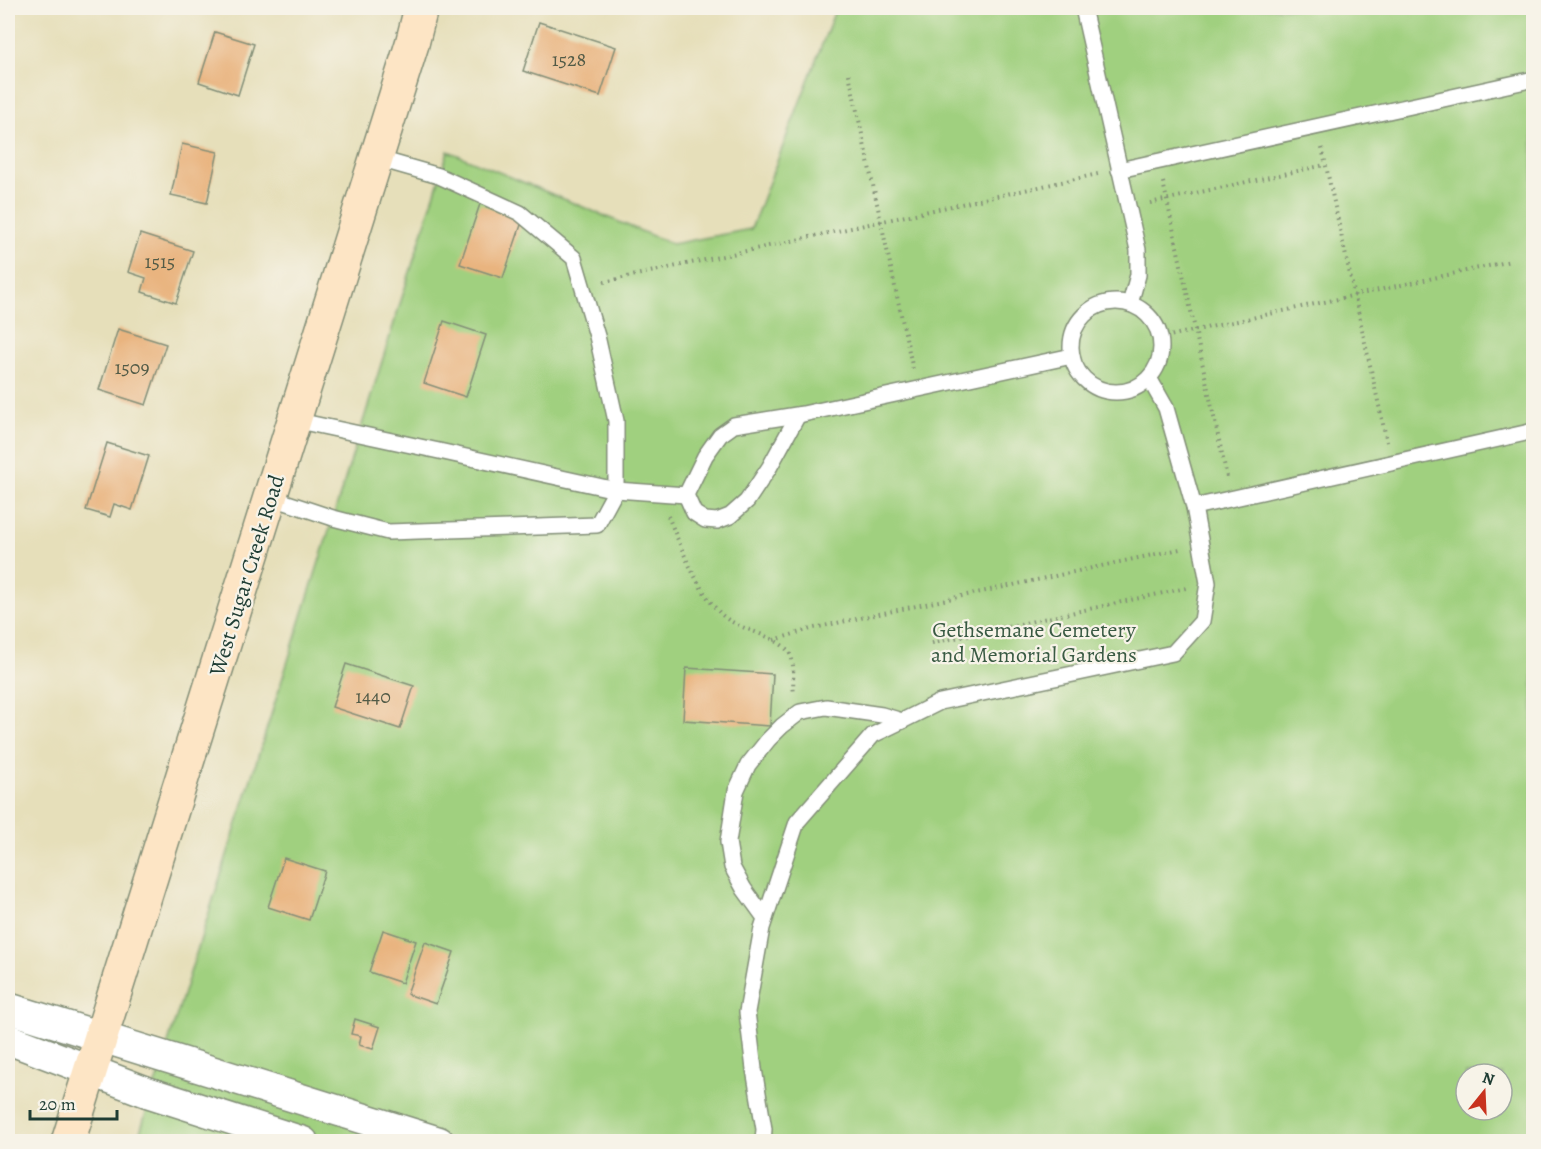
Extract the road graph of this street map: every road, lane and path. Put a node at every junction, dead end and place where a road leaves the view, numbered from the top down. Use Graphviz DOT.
graph roads {
  1 [pos="421,8"];
  2 [pos="1083,8"];
  3 [pos="849,74"];
  4 [pos="1533,79"];
  5 [pos="1317,126"];
  6 [pos="376,158"];
  7 [pos="1159,161"];
  8 [pos="1325,165"];
  9 [pos="1119,170"];
  10 [pos="1167,199"];
  11 [pos="1128,207"];
  12 [pos="881,221"];
  13 [pos="1511,261"];
  14 [pos="583,286"];
  15 [pos="1354,296"];
  16 [pos="1130,304"];
  17 [pos="1195,330"];
  18 [pos="1160,338"];
  19 [pos="1072,356"];
  20 [pos="1149,378"];
  21 [pos="918,389"];
  22 [pos="798,415"];
  23 [pos="294,420"];
  24 [pos="1533,431"];
  25 [pos="1391,462"];
  26 [pos="616,490"];
  27 [pos="658,493"];
  28 [pos="686,495"];
  29 [pos="270,497"];
  30 [pos="1232,499"];
  31 [pos="1194,507"];
  32 [pos="1201,544"];
  33 [pos="1208,583"];
  34 [pos="774,640"];
  35 [pos="932,643"];
  36 [pos="800,712"];
  37 [pos="902,721"];
  38 [pos="765,918"];
  39 [pos="8,1008"];
  40 [pos="101,1036"];
  41 [pos="8,1039"];
  42 [pos="91,1071"];
  43 [pos="68,1142"];
  44 [pos="303,1142"];
  45 [pos="439,1142"];
  46 [pos="763,1142"];
  1 -- 6 [label="main road, West Sugar Creek Road"];
  2 -- 9 [label="lane"];
  3 -- 12 [label="path"];
  4 -- 5 [label="lane"];
  5 -- 7 [label="lane"];
  5 -- 8 [label="path"];
  6 -- 14 [label="lane"];
  6 -- 23 [label="main road, West Sugar Creek Road"];
  7 -- 9 [label="lane"];
  7 -- 10 [label="path"];
  8 -- 10 [label="path"];
  8 -- 15 [label="path"];
  9 -- 11 [label="lane"];
  9 -- 12 [label="path"];
  10 -- 11 [label="path"];
  10 -- 17 [label="path"];
  11 -- 16 [label="lane"];
  12 -- 14 [label="path"];
  12 -- 21 [label="path"];
  13 -- 15 [label="path"];
  14 -- 26 [label="lane"];
  15 -- 17 [label="path"];
  15 -- 25 [label="path"];
  16 -- 18 [label="lane"];
  16 -- 19 [label="lane"];
  17 -- 18 [label="path"];
  17 -- 30 [label="path"];
  18 -- 20 [label="lane"];
  19 -- 20 [label="lane"];
  19 -- 21 [label="lane"];
  20 -- 31 [label="lane"];
  21 -- 22 [label="lane"];
  22 -- 28 [label="lane"];
  22 -- 28 [label="lane"];
  23 -- 26 [label="lane"];
  23 -- 29 [label="main road, West Sugar Creek Road"];
  24 -- 25 [label="lane"];
  25 -- 30 [label="lane"];
  26 -- 27 [label="lane"];
  26 -- 29 [label="lane"];
  27 -- 28 [label="lane"];
  27 -- 34 [label="path"];
  29 -- 40 [label="main road, West Sugar Creek Road"];
  30 -- 31 [label="lane"];
  31 -- 32 [label="lane"];
  32 -- 33 [label="lane"];
  32 -- 34 [label="path"];
  33 -- 35 [label="path"];
  33 -- 37 [label="lane"];
  34 -- 36 [label="path"];
  36 -- 37 [label="lane"];
  36 -- 38 [label="lane"];
  37 -- 38 [label="lane"];
  38 -- 46 [label="lane"];
  39 -- 40 [label="street"];
  40 -- 42 [label="main road, West Sugar Creek Road"];
  40 -- 45 [label="street"];
  41 -- 42 [label="street"];
  42 -- 43 [label="main road, West Sugar Creek Road"];
  42 -- 44 [label="street"];
}
